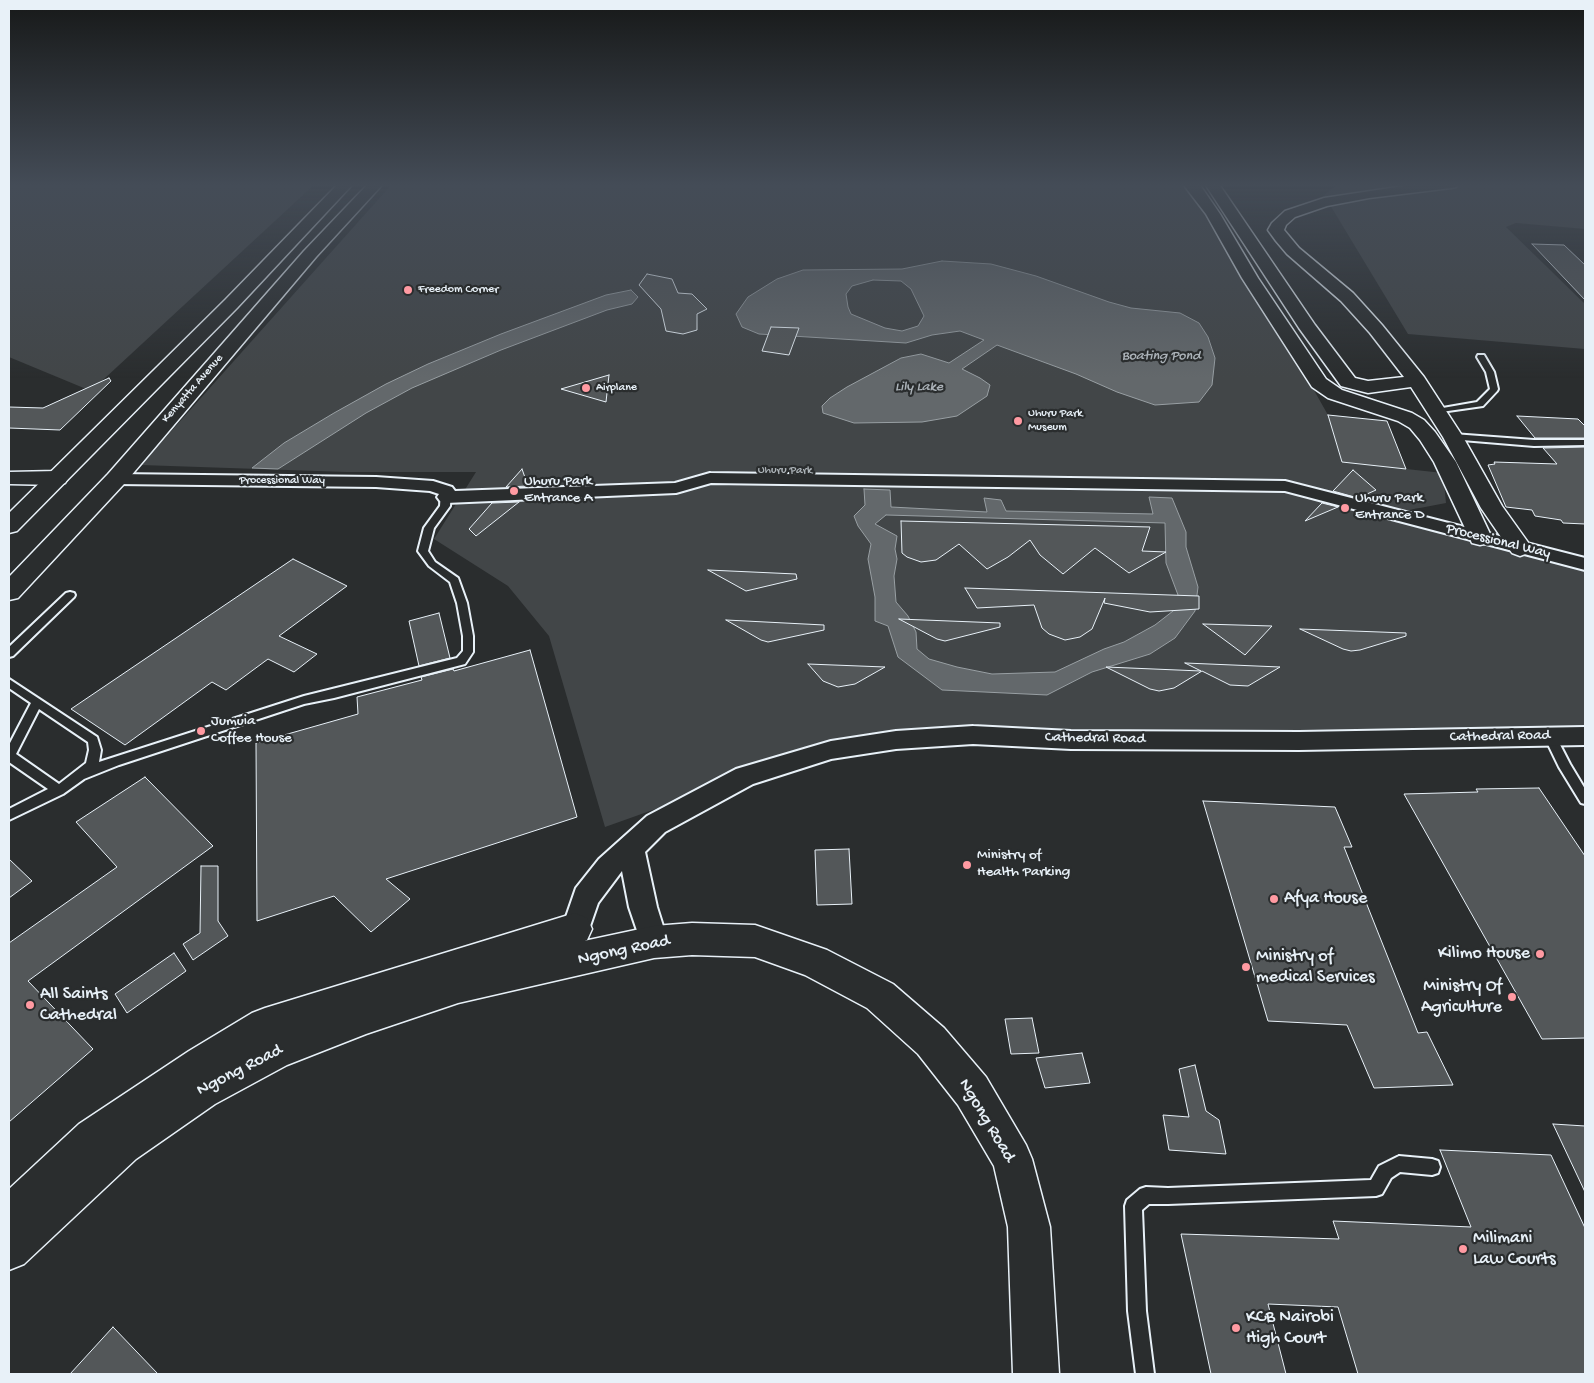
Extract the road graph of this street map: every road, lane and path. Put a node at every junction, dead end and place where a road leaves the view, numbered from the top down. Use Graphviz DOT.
graph roads {
  1 [pos="284,249"];
  2 [pos="315,249"];
  3 [pos="1233,249"];
  4 [pos="1255,249"];
  5 [pos="1291,249"];
  6 [pos="200,335"];
  7 [pos="240,335"];
  8 [pos="1481,357"];
  9 [pos="1417,381"];
  10 [pos="1437,411"];
  11 [pos="1453,437"];
  12 [pos="1585,443"];
  13 [pos="9,478"];
  14 [pos="57,478"];
  15 [pos="116,478"];
  16 [pos="446,494"];
  17 [pos="9,526"];
  18 [pos="1480,538"];
  19 [pos="1520,548"];
  20 [pos="1585,564"];
  21 [pos="9,592"];
  22 [pos="70,595"];
  23 [pos="9,653"];
  24 [pos="9,683"];
  25 [pos="37,702"];
  26 [pos="1550,736"];
  27 [pos="1585,736"];
  28 [pos="9,756"];
  29 [pos="80,775"];
  30 [pos="59,790"];
  31 [pos="1585,799"];
  32 [pos="9,815"];
  33 [pos="631,848"];
  34 [pos="654,942"];
  35 [pos="571,946"];
  36 [pos="1432,1167"];
  37 [pos="9,1217"];
  38 [pos="9,1250"];
  39 [pos="1036,1374"];
  40 [pos="1145,1374"];
  1 -- 6 [label="main road"];
  2 -- 7 [label="main road, Kenyatta Avenue"];
  3 -- 18 [label="main road"];
  4 -- 9 [label="main road"];
  5 -- 9 [label="main road"];
  6 -- 7 [label="main road"];
  6 -- 14 [label="main road"];
  7 -- 15 [label="main road, Kenyatta Avenue"];
  8 -- 10 [label="lane"];
  9 -- 10 [label="main road"];
  10 -- 11 [label="main road"];
  11 -- 12 [label="lane"];
  11 -- 19 [label="main road"];
  13 -- 14 [label="main road"];
  14 -- 17 [label="main road"];
  15 -- 16 [label="street, Processional Way"];
  15 -- 21 [label="main road, Kenyatta Avenue"];
  16 -- 18 [label="street, Processional Way"];
  16 -- 29 [label="lane"];
  18 -- 19 [label="street, Processional Way"];
  19 -- 20 [label="street, Processional Way"];
  22 -- 23 [label="lane"];
  24 -- 25 [label="lane"];
  25 -- 28 [label="lane"];
  25 -- 29 [label="lane"];
  26 -- 27 [label="street, Cathedral Road"];
  26 -- 31 [label="lane"];
  26 -- 33 [label="street, Cathedral Road"];
  28 -- 30 [label="lane"];
  29 -- 30 [label="lane"];
  30 -- 32 [label="lane"];
  33 -- 34 [label="street"];
  33 -- 35 [label="street, Cathedral Road"];
  34 -- 35 [label="main road, Ngong Road"];
  34 -- 39 [label="main road, Ngong Road"];
  35 -- 37 [label="main road"];
  35 -- 38 [label="main road, Ngong Road"];
  36 -- 40 [label="lane"];
}
